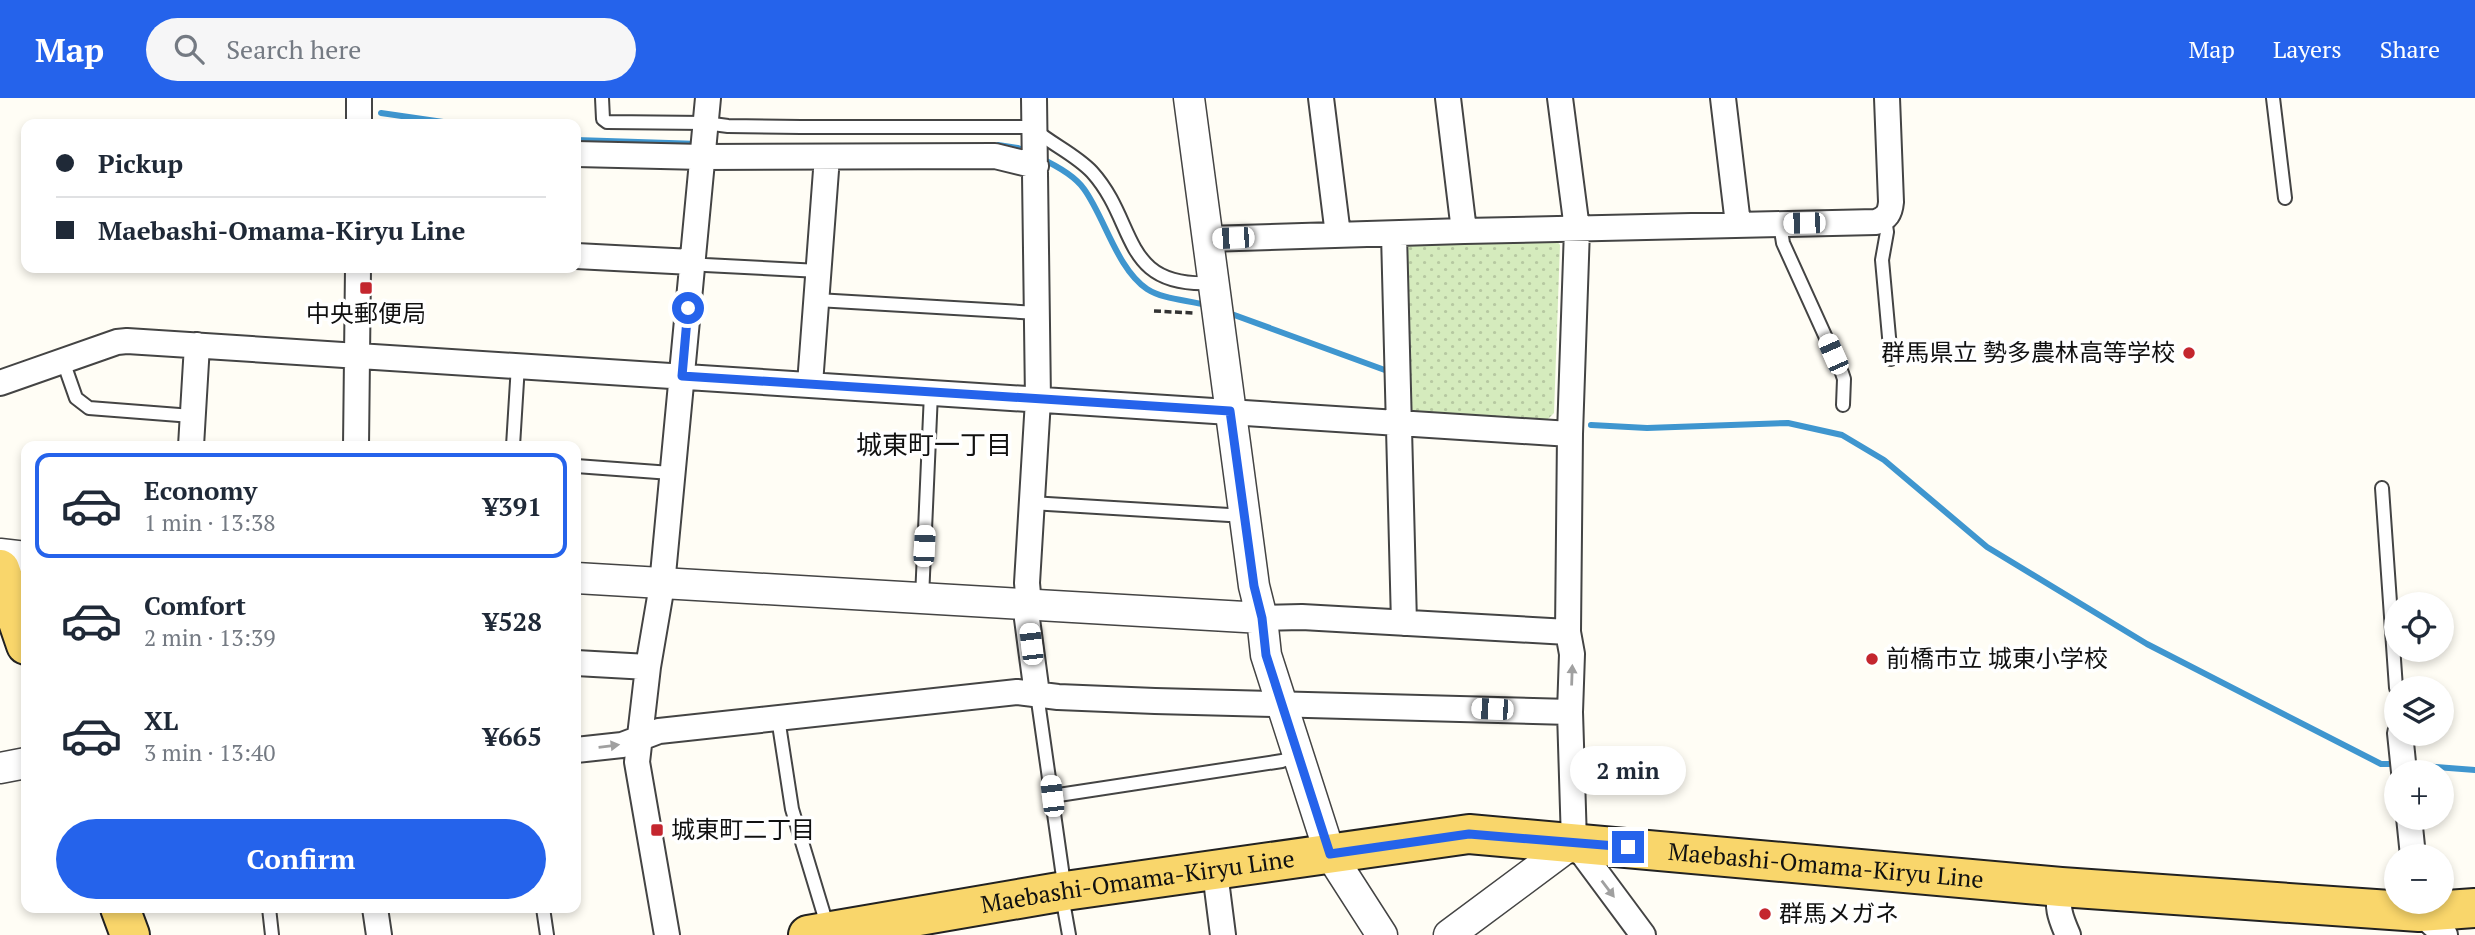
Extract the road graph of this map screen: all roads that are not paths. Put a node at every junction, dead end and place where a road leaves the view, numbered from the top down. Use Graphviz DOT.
graph roads {
  1 [pos="359,98"];
  2 [pos="602,98"];
  3 [pos="708,98"];
  4 [pos="1034,98"];
  5 [pos="1189,98"];
  6 [pos="1321,98"];
  7 [pos="1448,98"];
  8 [pos="1560,98"];
  9 [pos="1723,98"];
  10 [pos="1887,98"];
  11 [pos="2273,98"];
  12 [pos="359,119"];
  13 [pos="704,140"];
  14 [pos="1035,150"];
  15 [pos="581,153"];
  16 [pos="827,157"];
  17 [pos="2285,198"];
  18 [pos="1885,219"];
  19 [pos="1780,224"];
  20 [pos="1738,225"];
  21 [pos="1577,229"];
  22 [pos="1464,231"];
  23 [pos="1394,234"];
  24 [pos="1338,235"];
  25 [pos="1206,239"];
  26 [pos="581,256"];
  27 [pos="692,262"];
  28 [pos="819,271"];
  29 [pos="358,273"];
  30 [pos="817,300"];
  31 [pos="1211,302"];
  32 [pos="1038,313"];
  33 [pos="197,345"];
  34 [pos="358,355"];
  35 [pos="1891,359"];
  36 [pos="63,361"];
  37 [pos="518,365"];
  38 [pos="682,376"];
  39 [pos="0,383"];
  40 [pos="810,384"];
  41 [pos="931,393"];
  42 [pos="1038,400"];
  43 [pos="1843,405"];
  44 [pos="1230,411"];
  45 [pos="192,416"];
  46 [pos="1399,423"];
  47 [pos="1570,434"];
  48 [pos="191,441"];
  49 [pos="356,441"];
  50 [pos="513,441"];
  51 [pos="581,466"];
  52 [pos="671,472"];
  53 [pos="2382,488"];
  54 [pos="1031,503"];
  55 [pos="1244,514"];
  56 [pos="0,554"];
  57 [pos="21,556"];
  58 [pos="0,569"];
  59 [pos="581,578"];
  60 [pos="662,585"];
  61 [pos="922,598"];
  62 [pos="1029,606"];
  63 [pos="1262,618"];
  64 [pos="1404,623"];
  65 [pos="21,630"];
  66 [pos="1568,632"];
  67 [pos="581,663"];
  68 [pos="648,667"];
  69 [pos="2395,676"];
  70 [pos="1037,694"];
  71 [pos="1282,704"];
  72 [pos="1570,712"];
  73 [pos="778,718"];
  74 [pos="640,737"];
  75 [pos="581,749"];
  76 [pos="1298,755"];
  77 [pos="21,763"];
  78 [pos="0,768"];
  79 [pos="1052,796"];
  80 [pos="1574,842"];
  81 [pos="1330,854"];
  82 [pos="1219,871"];
  83 [pos="2061,887"];
  84 [pos="1065,891"];
  85 [pos="2475,908"];
  86 [pos="122,913"];
  87 [pos="270,913"];
  88 [pos="376,913"];
  89 [pos="544,913"];
  90 [pos="2423,921"];
  91 [pos="913,926"];
  92 [pos="818,933"];
  93 [pos="130,935"];
  94 [pos="272,935"];
  95 [pos="379,935"];
  96 [pos="547,935"];
  97 [pos="667,935"];
  98 [pos="1069,935"];
  99 [pos="1223,935"];
  100 [pos="1382,935"];
  101 [pos="1449,935"];
  102 [pos="1642,935"];
  103 [pos="2068,935"];
  1 -- 12 [label="street"];
  2 -- 13 [label="lane"];
  3 -- 13 [label="street"];
  4 -- 14 [label="street"];
  5 -- 25 [label="street"];
  6 -- 24 [label="street"];
  7 -- 22 [label="street"];
  8 -- 21 [label="street"];
  9 -- 20 [label="street"];
  10 -- 18 [label="street"];
  11 -- 17 [label="lane"];
  13 -- 14 [label="lane"];
  13 -- 15 [label="street"];
  13 -- 16 [label="street"];
  13 -- 27 [label="street"];
  14 -- 16 [label="street"];
  14 -- 31 [label="lane"];
  14 -- 32 [label="street"];
  16 -- 28 [label="street"];
  18 -- 19 [label="street"];
  18 -- 35 [label="lane"];
  19 -- 20 [label="street"];
  19 -- 43 [label="lane"];
  20 -- 21 [label="street"];
  21 -- 22 [label="street"];
  21 -- 47 [label="street"];
  22 -- 23 [label="street"];
  23 -- 24 [label="street"];
  23 -- 46 [label="street"];
  24 -- 25 [label="street"];
  25 -- 31 [label="street"];
  26 -- 27 [label="street"];
  27 -- 28 [label="lane"];
  27 -- 38 [label="street"];
  28 -- 30 [label="street"];
  29 -- 34 [label="street"];
  30 -- 32 [label="lane"];
  30 -- 40 [label="street"];
  31 -- 44 [label="street"];
  32 -- 42 [label="street"];
  33 -- 34 [label="street"];
  33 -- 36 [label="street"];
  33 -- 45 [label="street"];
  34 -- 37 [label="street"];
  34 -- 49 [label="street"];
  36 -- 39 [label="street"];
  36 -- 45 [label="lane"];
  37 -- 38 [label="street"];
  37 -- 50 [label="lane"];
  38 -- 40 [label="street"];
  38 -- 52 [label="street"];
  40 -- 41 [label="street"];
  41 -- 42 [label="street"];
  41 -- 61 [label="lane"];
  42 -- 44 [label="street"];
  42 -- 54 [label="street"];
  44 -- 46 [label="street"];
  44 -- 55 [label="street"];
  45 -- 48 [label="street"];
  46 -- 47 [label="street"];
  46 -- 64 [label="street"];
  47 -- 66 [label="street"];
  51 -- 52 [label="lane"];
  52 -- 60 [label="street"];
  53 -- 69 [label="lane"];
  54 -- 55 [label="lane"];
  54 -- 62 [label="street"];
  55 -- 63 [label="street"];
  56 -- 57 [label="street"];
  58 -- 65 [label="main road"];
  59 -- 60 [label="street"];
  60 -- 61 [label="street"];
  60 -- 68 [label="street"];
  61 -- 62 [label="street"];
  62 -- 63 [label="street"];
  62 -- 70 [label="street"];
  63 -- 64 [label="street"];
  63 -- 71 [label="street"];
  64 -- 66 [label="street"];
  72 -- 66 [label="street, one-way"];
  67 -- 68 [label="street"];
  68 -- 74 [label="street"];
  70 -- 71 [label="street"];
  70 -- 73 [label="street"];
  70 -- 79 [label="lane"];
  71 -- 72 [label="street"];
  71 -- 76 [label="street"];
  72 -- 80 [label="street"];
  73 -- 74 [label="street"];
  73 -- 92 [label="lane"];
  75 -- 74 [label="street, one-way"];
  74 -- 97 [label="street"];
  76 -- 79 [label="lane"];
  76 -- 81 [label="street"];
  77 -- 78 [label="street"];
  79 -- 84 [label="lane"];
  80 -- 81 [label="main road, Maebashi-Omama-Kiryu Line"];
  80 -- 83 [label="main road, Maebashi-Omama-Kiryu Line"];
  80 -- 101 [label="street"];
  80 -- 102 [label="street, one-way"];
  81 -- 82 [label="main road, Maebashi-Omama-Kiryu Line"];
  81 -- 100 [label="street"];
  82 -- 84 [label="main road, Maebashi-Omama-Kiryu Line"];
  82 -- 99 [label="street"];
  83 -- 90 [label="main road, Maebashi-Omama-Kiryu Line"];
  83 -- 103 [label="street"];
  84 -- 91 [label="main road, Maebashi-Omama-Kiryu Line"];
  84 -- 98 [label="lane"];
  85 -- 90 [label="main road, Maebashi-Omama-Kiryu Line"];
  86 -- 93 [label="main road"];
  87 -- 94 [label="lane"];
  88 -- 95 [label="street"];
  89 -- 96 [label="lane"];
  91 -- 92 [label="main road, Maebashi-Omama-Kiryu Line"];
}
